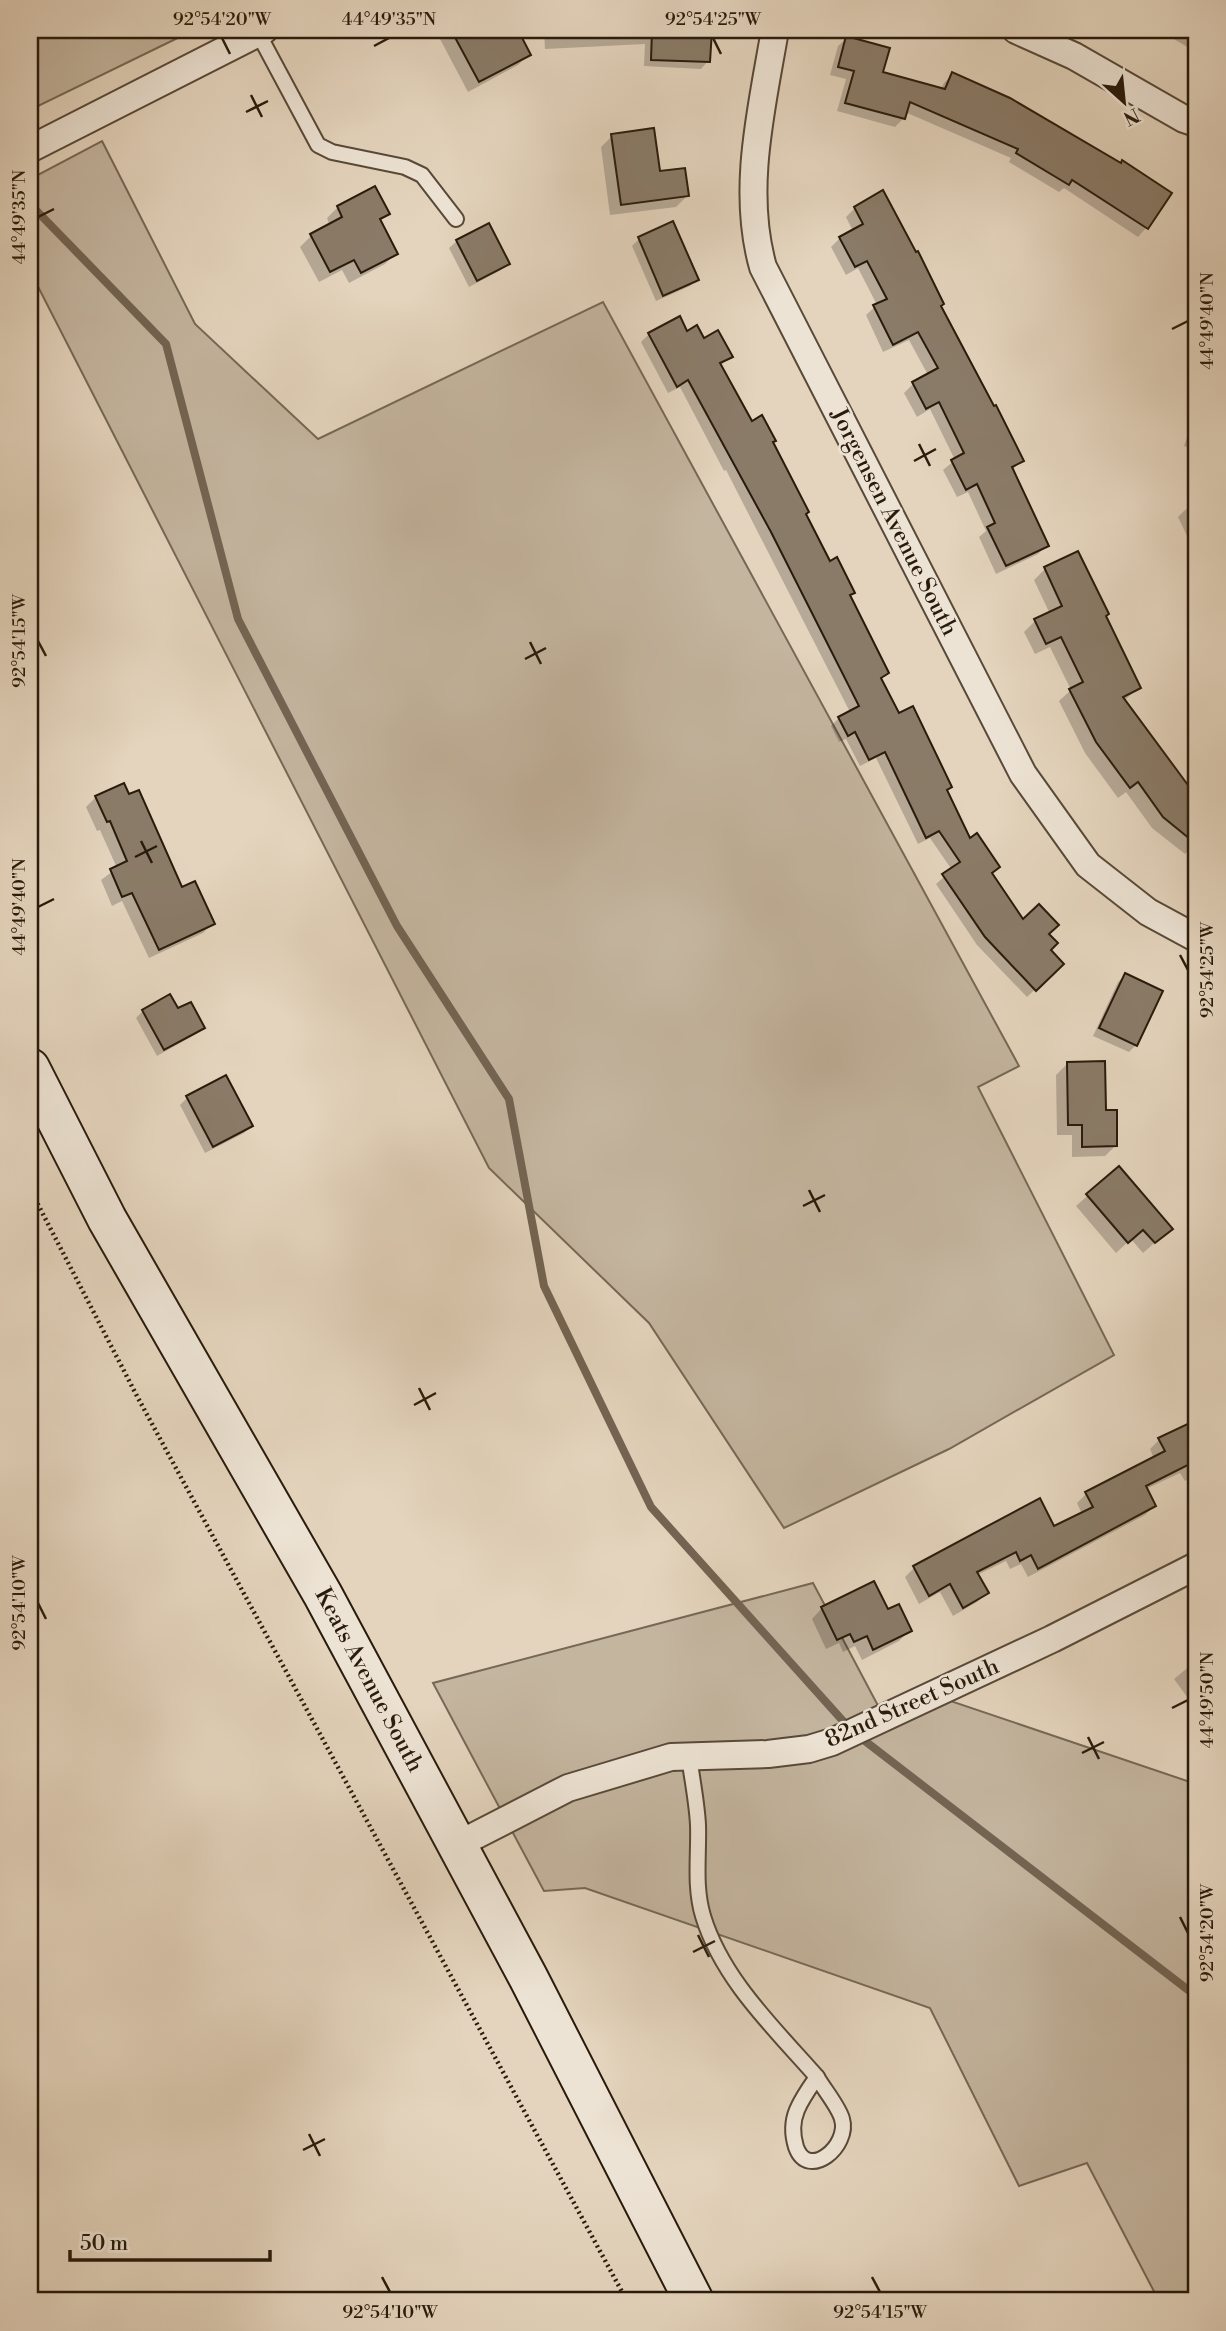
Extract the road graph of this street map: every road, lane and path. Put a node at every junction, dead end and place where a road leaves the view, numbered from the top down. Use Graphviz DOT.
graph roads {
  1 [pos="775,30"];
  2 [pos="1016,30"];
  3 [pos="261,32"];
  4 [pos="1196,123"];
  5 [pos="30,149"];
  6 [pos="456,219"];
  7 [pos="1196,938"];
  8 [pos="30,1068"];
  9 [pos="30,1189"];
  10 [pos="1196,1566"];
  11 [pos="689,1756"];
  12 [pos="457,1845"];
  13 [pos="817,2077"];
  14 [pos="627,2301"];
  15 [pos="694,2301"];
  1 -- 7 [label="street, Jorgensen Avenue South"];
  2 -- 4 [label="street"];
  3 -- 5 [label="street"];
  3 -- 6 [label="lane"];
  8 -- 12 [label="main road, Keats Avenue South"];
  9 -- 14 [label="path"];
  10 -- 11 [label="street, 82nd Street South"];
  11 -- 12 [label="street, 82nd Street South"];
  11 -- 13 [label="lane"];
  12 -- 15 [label="main road, Keats Avenue South"];
  13 -- 13 [label="lane"];
}
